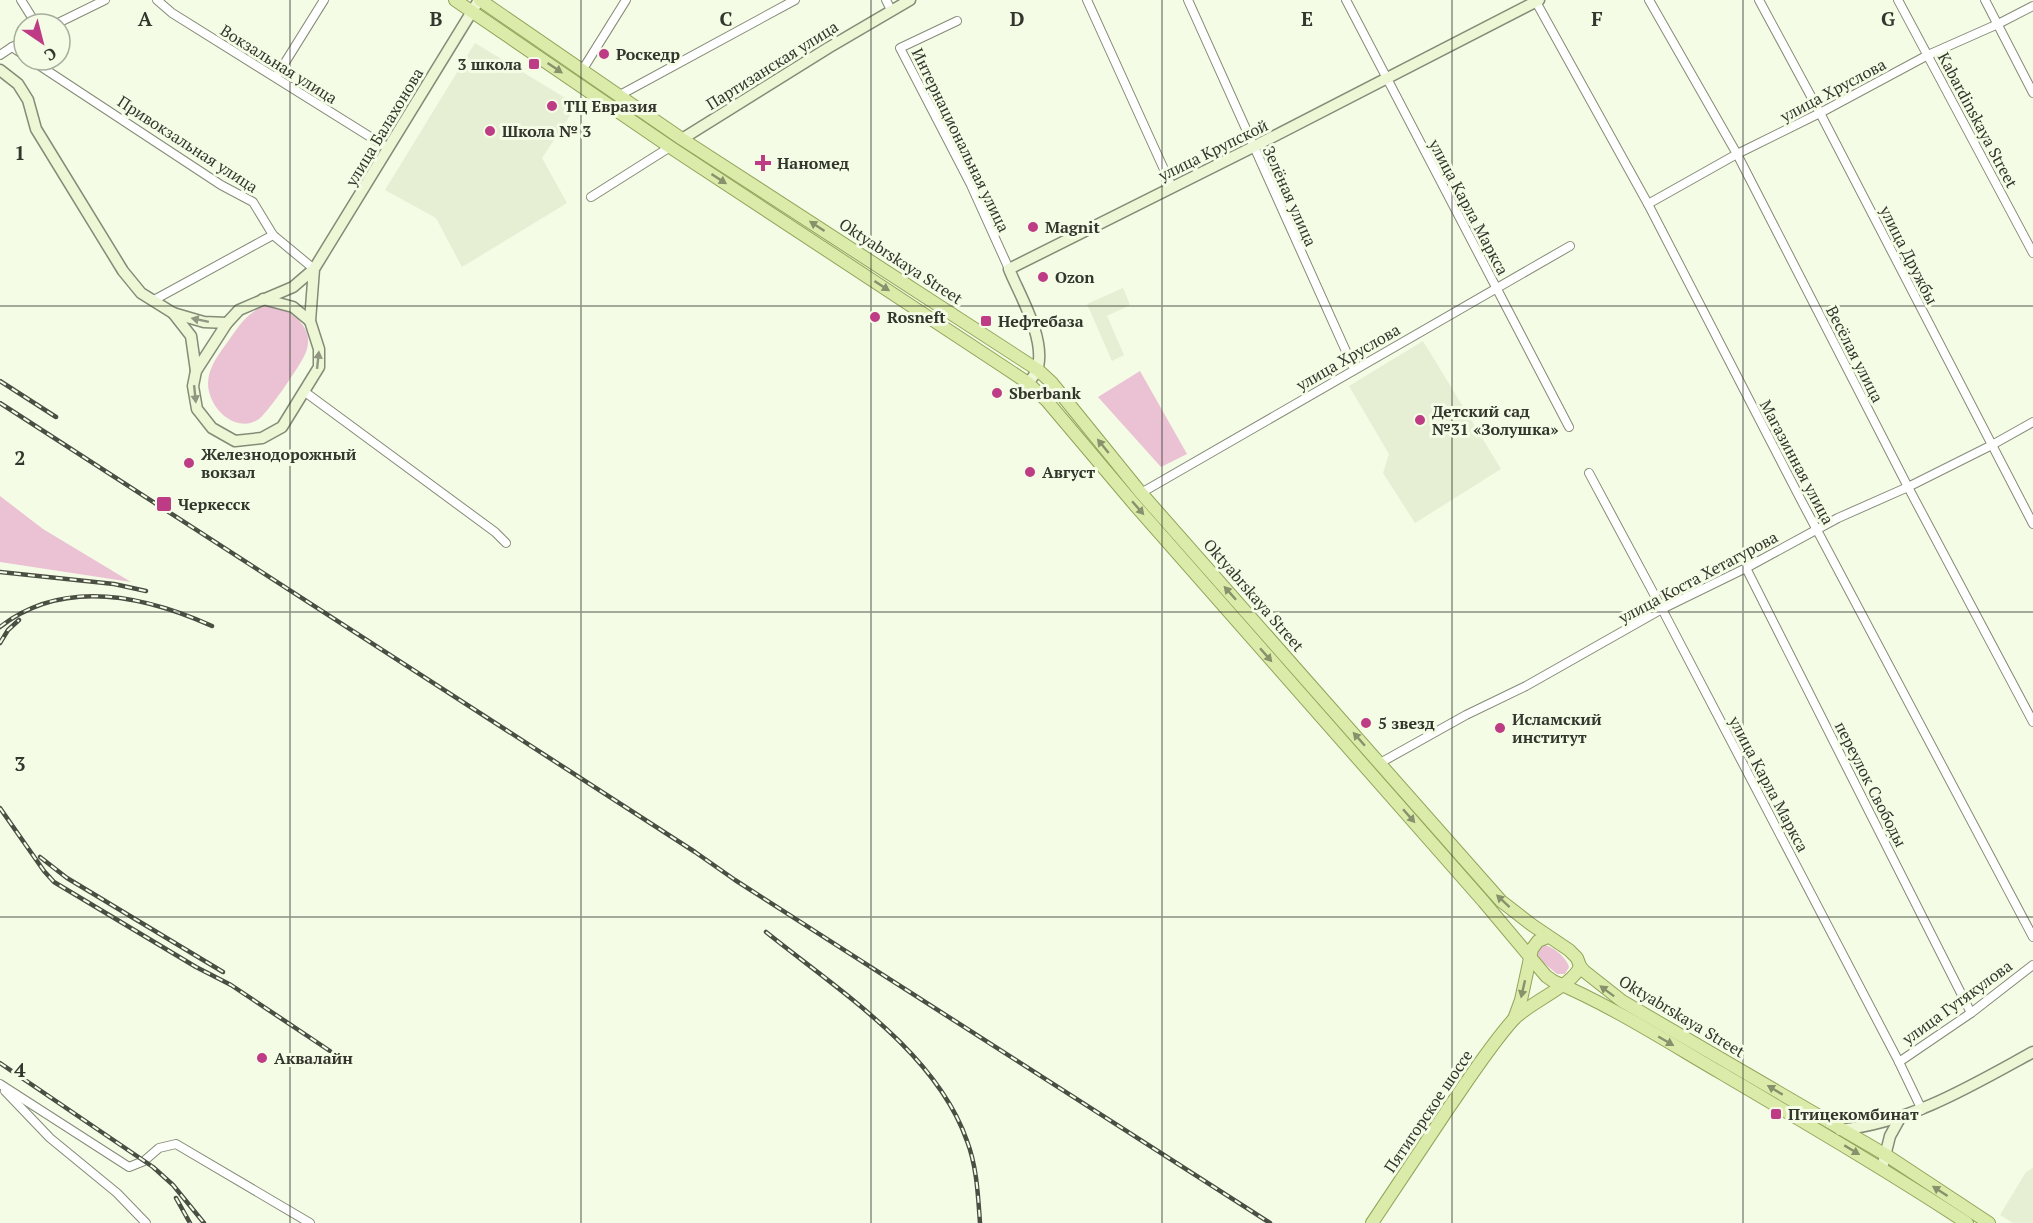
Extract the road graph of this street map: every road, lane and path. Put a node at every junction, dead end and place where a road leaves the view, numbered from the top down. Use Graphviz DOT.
graph roads {
  1 [pos="105,0"];
  2 [pos="157,0"];
  3 [pos="324,0"];
  4 [pos="456,0"];
  5 [pos="479,0"];
  6 [pos="626,0"];
  7 [pos="795,0"];
  8 [pos="910,0"];
  9 [pos="1087,0"];
  10 [pos="1188,0"];
  11 [pos="1346,0"];
  12 [pos="1648,0"];
  13 [pos="1759,0"];
  14 [pos="1899,0"];
  15 [pos="1985,0"];
  16 [pos="1536,1"];
  17 [pos="888,5"];
  18 [pos="2033,6"];
  19 [pos="472,12"];
  20 [pos="72,16"];
  21 [pos="957,21"];
  22 [pos="1998,24"];
  23 [pos="12,47"];
  24 [pos="0,55"];
  25 [pos="1928,55"];
  26 [pos="583,69"];
  27 [pos="0,70"];
  28 [pos="49,72"];
  29 [pos="276,77"];
  30 [pos="1387,79"];
  31 [pos="2033,93"];
  32 [pos="620,95"];
  33 [pos="1820,113"];
  34 [pos="682,138"];
  35 [pos="670,147"];
  36 [pos="1253,147"];
  37 [pos="388,148"];
  38 [pos="1737,154"];
  39 [pos="1172,187"];
  40 [pos="591,197"];
  41 [pos="1648,204"];
  42 [pos="273,235"];
  43 [pos="1570,246"];
  44 [pos="2033,253"];
  45 [pos="314,269"];
  46 [pos="1009,269"];
  47 [pos="1496,287"];
  48 [pos="263,299"];
  49 [pos="154,300"];
  50 [pos="173,313"];
  51 [pos="310,321"];
  52 [pos="227,322"];
  53 [pos="1354,369"];
  54 [pos="196,370"];
  55 [pos="1038,370"];
  56 [pos="1028,383"];
  57 [pos="305,392"];
  58 [pos="2033,422"];
  59 [pos="1569,427"];
  60 [pos="1992,445"];
  61 [pos="1589,473"];
  62 [pos="1908,487"];
  63 [pos="1141,493"];
  64 [pos="2033,524"];
  65 [pos="1817,529"];
  66 [pos="506,543"];
  67 [pos="1746,568"];
  68 [pos="1662,609"];
  69 [pos="2033,722"];
  70 [pos="1380,763"];
  71 [pos="1548,937"];
  72 [pos="2033,937"];
  73 [pos="1531,957"];
  74 [pos="2033,965"];
  75 [pos="1580,966"];
  76 [pos="1564,985"];
  77 [pos="1971,1013"];
  78 [pos="1514,1020"];
  79 [pos="2033,1052"];
  80 [pos="1899,1062"];
  81 [pos="0,1085"];
  82 [pos="1922,1110"];
  83 [pos="1900,1118"];
  84 [pos="1844,1130"];
  85 [pos="1822,1132"];
  86 [pos="1884,1161"];
  87 [pos="146,1223"];
  88 [pos="310,1223"];
  89 [pos="1371,1223"];
  90 [pos="1966,1223"];
  91 [pos="1989,1223"];
  1 -- 20 [label="street"];
  2 -- 29 [label="street, Вокзальная улица"];
  3 -- 29 [label="street"];
  4 -- 19 [label="main road, Oktyabrskaya Street"];
  5 -- 19 [label="street, улица Балахонова"];
  5 -- 26 [label="main road, Oktyabrskaya Street"];
  6 -- 26 [label="street"];
  7 -- 32 [label="street"];
  8 -- 17 [label="street, Партизанская улица"];
  9 -- 39 [label="street"];
  10 -- 36 [label="street, Зелёная улица"];
  11 -- 30 [label="street, улица Карла Маркса"];
  12 -- 38 [label="street, Весёлая улица"];
  13 -- 33 [label="street, улица Дружбы"];
  14 -- 25 [label="street, Kabardinskaya Street"];
  15 -- 22 [label="street"];
  16 -- 30 [label="street, улица Крупской"];
  16 -- 41 [label="street, Магазинная улица"];
  17 -- 34 [label="street, Партизанская улица"];
  18 -- 22 [label="street, улица Хруслова"];
  19 -- 35 [label="main road, Oktyabrskaya Street, one-way"];
  19 -- 37 [label="street, улица Балахонова"];
  21 -- 46 [label="street, Интернациональная улица"];
  22 -- 25 [label="street, улица Хруслова"];
  22 -- 31 [label="street"];
  23 -- 24 [label="street"];
  25 -- 33 [label="street, улица Хруслова"];
  25 -- 44 [label="street, Kabardinskaya Street"];
  26 -- 32 [label="main road, Oktyabrskaya Street"];
  27 -- 49 [label="street"];
  28 -- 42 [label="street, Привокзальная улица"];
  29 -- 37 [label="street, Вокзальная улица"];
  30 -- 36 [label="street, улица Крупской"];
  30 -- 47 [label="street, улица Карла Маркса"];
  32 -- 34 [label="main road, Oktyabrskaya Street"];
  33 -- 38 [label="street, улица Хруслова"];
  33 -- 60 [label="street, улица Дружбы"];
  55 -- 34 [label="main road, Oktyabrskaya Street, one-way"];
  35 -- 40 [label="street"];
  35 -- 56 [label="main road, Oktyabrskaya Street, one-way"];
  36 -- 39 [label="street, улица Крупской"];
  36 -- 53 [label="street, Зелёная улица"];
  37 -- 45 [label="street, улица Балахонова"];
  38 -- 41 [label="street, улица Хруслова"];
  38 -- 62 [label="street, Весёлая улица"];
  39 -- 46 [label="street, улица Крупской"];
  41 -- 65 [label="street, Магазинная улица"];
  42 -- 45 [label="street, Привокзальная улица"];
  42 -- 49 [label="street"];
  43 -- 47 [label="street, улица Хруслова"];
  45 -- 48 [label="street, улица Балахонова"];
  45 -- 51 [label="street, улица Балахонова"];
  46 -- 55 [label="street"];
  47 -- 53 [label="street, улица Хруслова"];
  47 -- 59 [label="street, улица Карла Маркса"];
  48 -- 51 [label="street"];
  48 -- 52 [label="street, улица Балахонова"];
  49 -- 50 [label="street"];
  52 -- 50 [label="street, one-way"];
  50 -- 54 [label="street"];
  57 -- 51 [label="street, улица Балахонова, one-way"];
  52 -- 54 [label="street, улица Балахонова"];
  53 -- 63 [label="street, улица Хруслова"];
  54 -- 57 [label="street, улица Балахонова, one-way"];
  55 -- 56 [label="street"];
  63 -- 55 [label="main road, Oktyabrskaya Street, one-way"];
  56 -- 73 [label="main road, Oktyabrskaya Street, one-way"];
  57 -- 66 [label="street"];
  58 -- 60 [label="street, улица Коста Хетагурова"];
  60 -- 62 [label="street, улица Коста Хетагурова"];
  60 -- 64 [label="street, улица Дружбы"];
  61 -- 68 [label="street, улица Карла Маркса"];
  62 -- 65 [label="street, улица Коста Хетагурова"];
  62 -- 69 [label="street, Весёлая улица"];
  70 -- 63 [label="main road, Oktyabrskaya Street, one-way"];
  65 -- 67 [label="street, улица Коста Хетагурова"];
  65 -- 72 [label="street, Магазинная улица"];
  67 -- 68 [label="street, улица Коста Хетагурова"];
  67 -- 77 [label="street, переулок Свободы"];
  68 -- 70 [label="street, улица Коста Хетагурова"];
  68 -- 80 [label="street, улица Карла Маркса"];
  71 -- 70 [label="main road, Oktyabrskaya Street, one-way"];
  71 -- 73 [label="main road, Пятигорское шоссе"];
  71 -- 75 [label="main road, Oktyabrskaya Street"];
  73 -- 76 [label="main road"];
  73 -- 78 [label="main road, Пятигорское шоссе, one-way"];
  74 -- 77 [label="street, улица Гутякулова"];
  75 -- 76 [label="main road, Пятигорское шоссе"];
  84 -- 75 [label="main road, Oktyabrskaya Street, one-way"];
  76 -- 78 [label="main road, Пятигорское шоссе"];
  76 -- 85 [label="main road, Oktyabrskaya Street, one-way"];
  77 -- 80 [label="street, улица Гутякулова"];
  78 -- 89 [label="main road, Пятигорское шоссе"];
  79 -- 82 [label="street"];
  80 -- 82 [label="street, улица Карла Маркса"];
  81 -- 87 [label="street"];
  81 -- 88 [label="street"];
  82 -- 83 [label="street"];
  83 -- 84 [label="street"];
  83 -- 86 [label="street"];
  84 -- 85 [label="street"];
  84 -- 86 [label="main road, Oktyabrskaya Street"];
  85 -- 86 [label="main road, Oktyabrskaya Street, one-way"];
  86 -- 90 [label="main road, Oktyabrskaya Street"];
  91 -- 86 [label="main road, Oktyabrskaya Street, one-way"];
}
